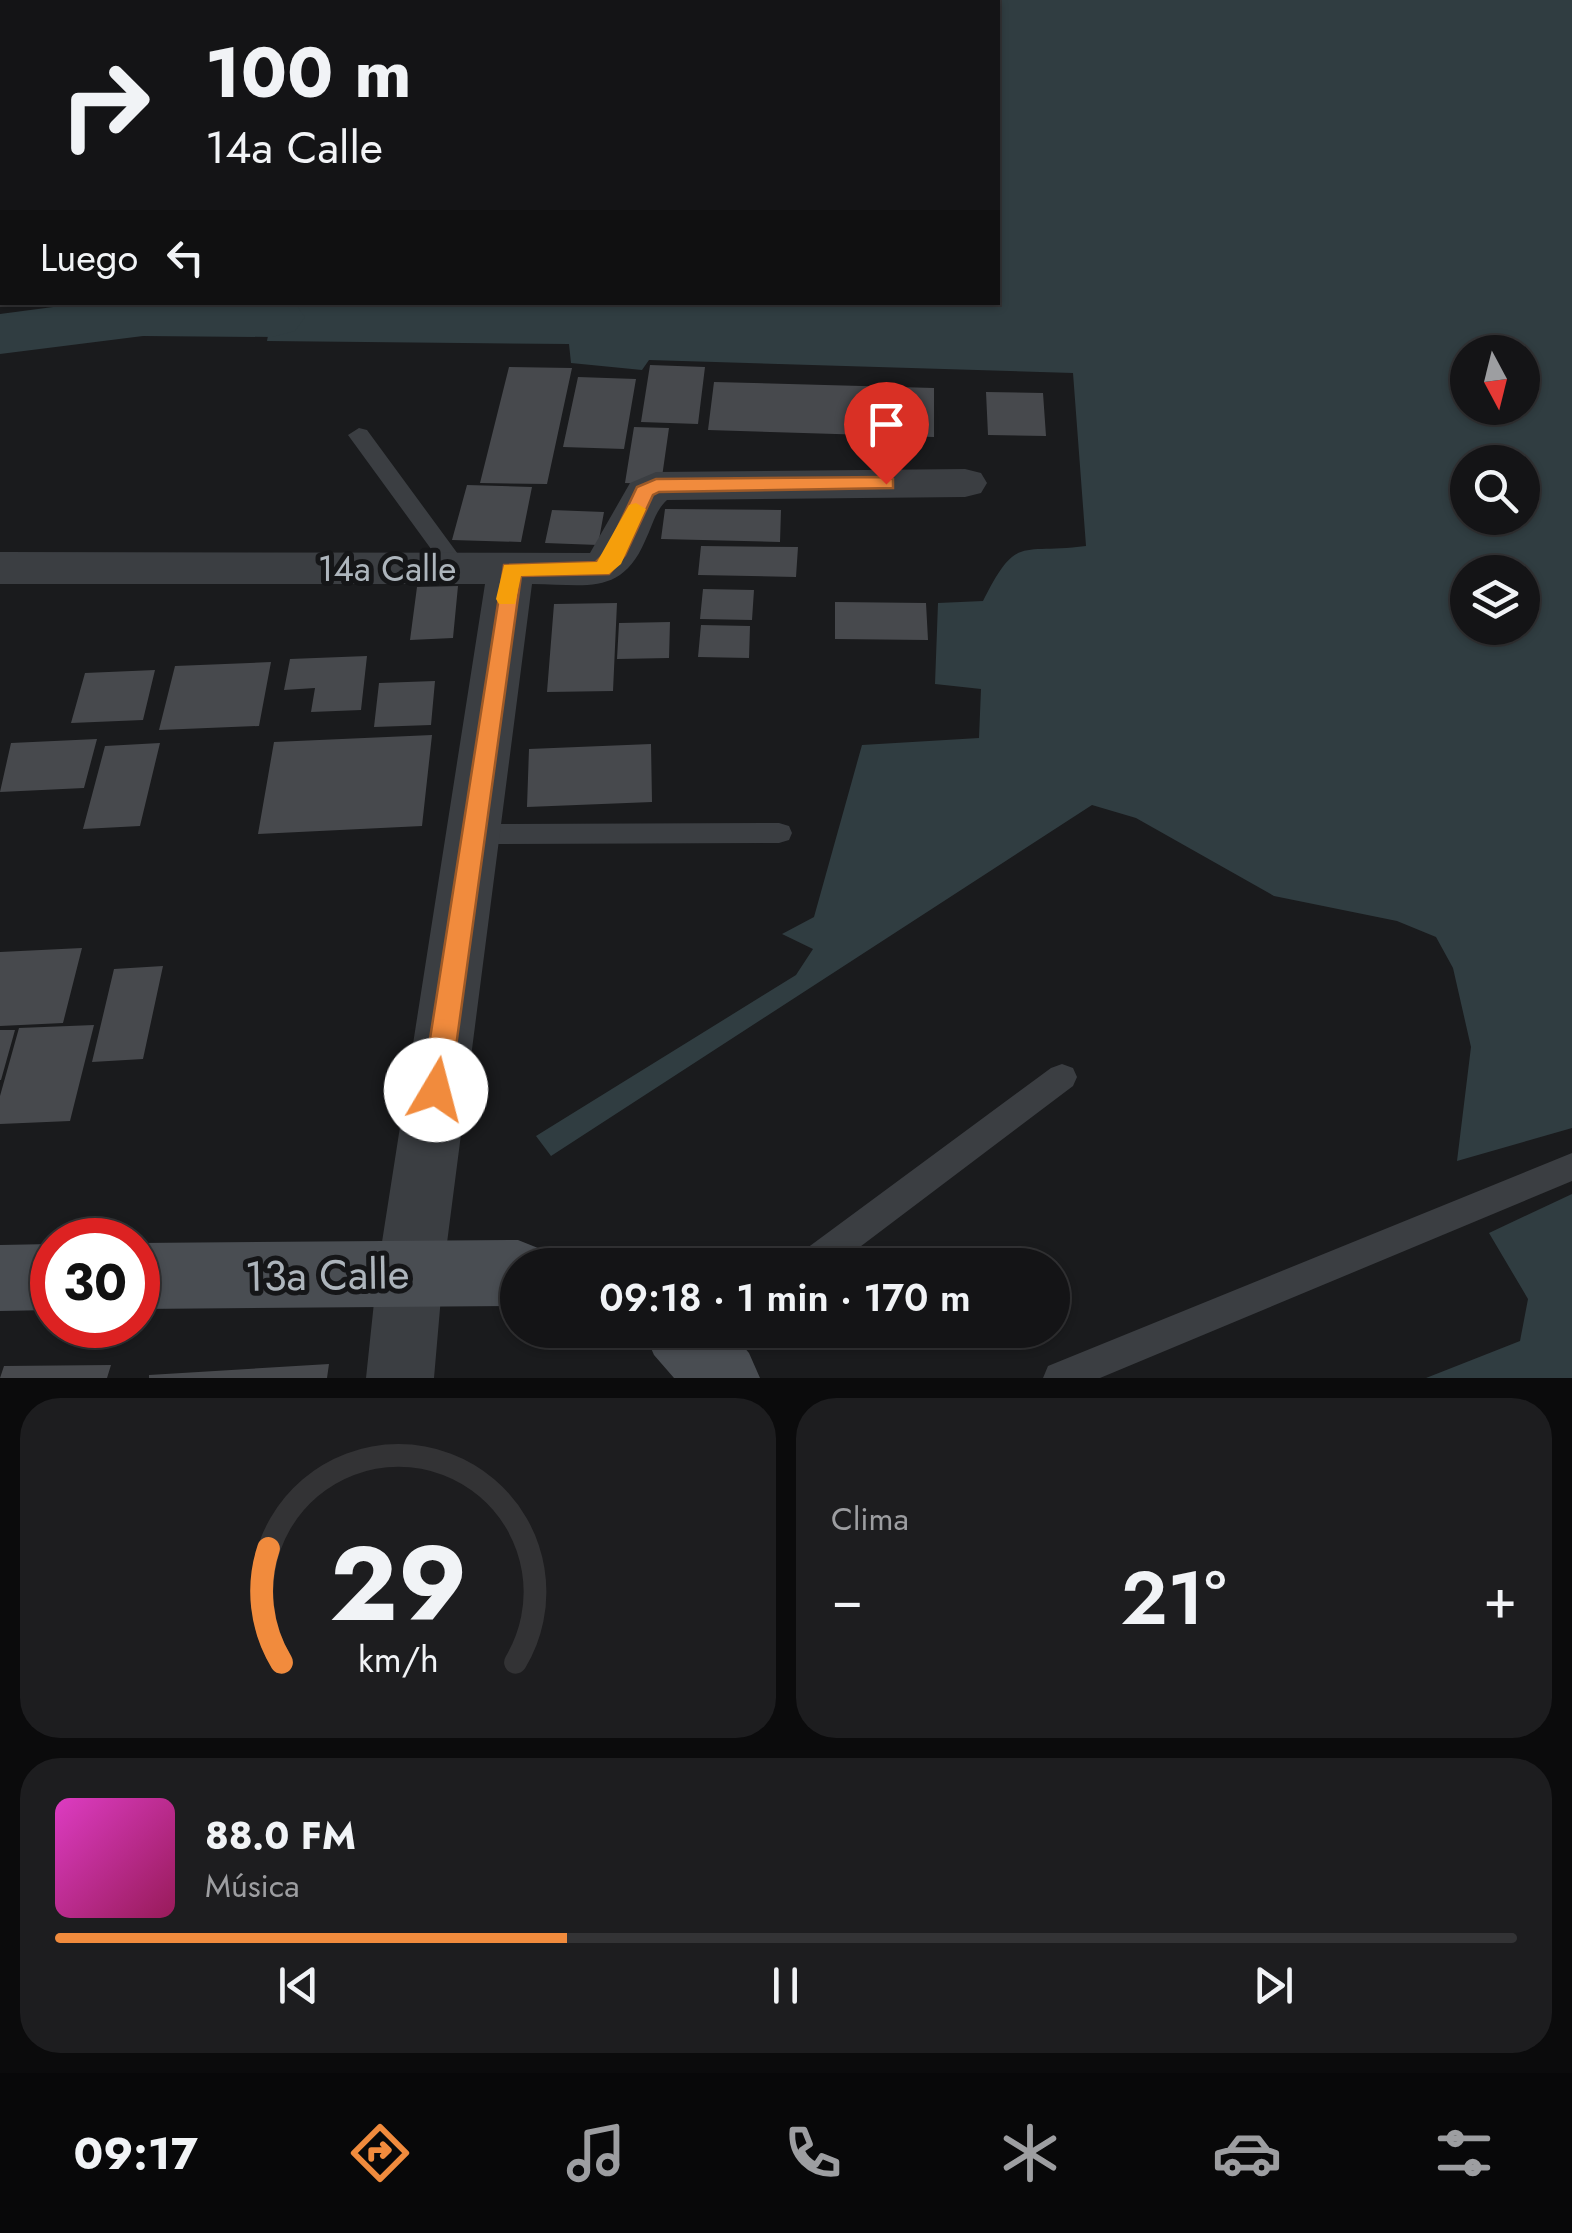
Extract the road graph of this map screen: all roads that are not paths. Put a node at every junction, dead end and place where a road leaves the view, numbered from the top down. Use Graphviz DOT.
graph roads {
  1 [pos="359,436"];
  2 [pos="965,484"];
  3 [pos="0,568"];
  4 [pos="484,570"];
  5 [pos="779,833"];
  6 [pos="473,834"];
  7 [pos="1062,1077"];
  8 [pos="1572,1167"];
  9 [pos="834,1248"];
  10 [pos="500,1273"];
  11 [pos="410,1274"];
  12 [pos="160,1276"];
  13 [pos="30,1277"];
  14 [pos="0,1278"];
  15 [pos="400,1378"];
  16 [pos="1060,1378"];
  1 -- 4 [label="lane"];
  2 -- 4 [label="street, 14a Calle"];
  3 -- 4 [label="street, 14a Calle"];
  4 -- 6 [label="street"];
  5 -- 6 [label="lane"];
  6 -- 11 [label="street"];
  7 -- 9 [label="lane"];
  8 -- 16 [label="lane"];
  10 -- 11 [label="street, 13a Calle"];
  11 -- 12 [label="street, 13a Calle"];
  11 -- 15 [label="street"];
  13 -- 14 [label="street"];
}
